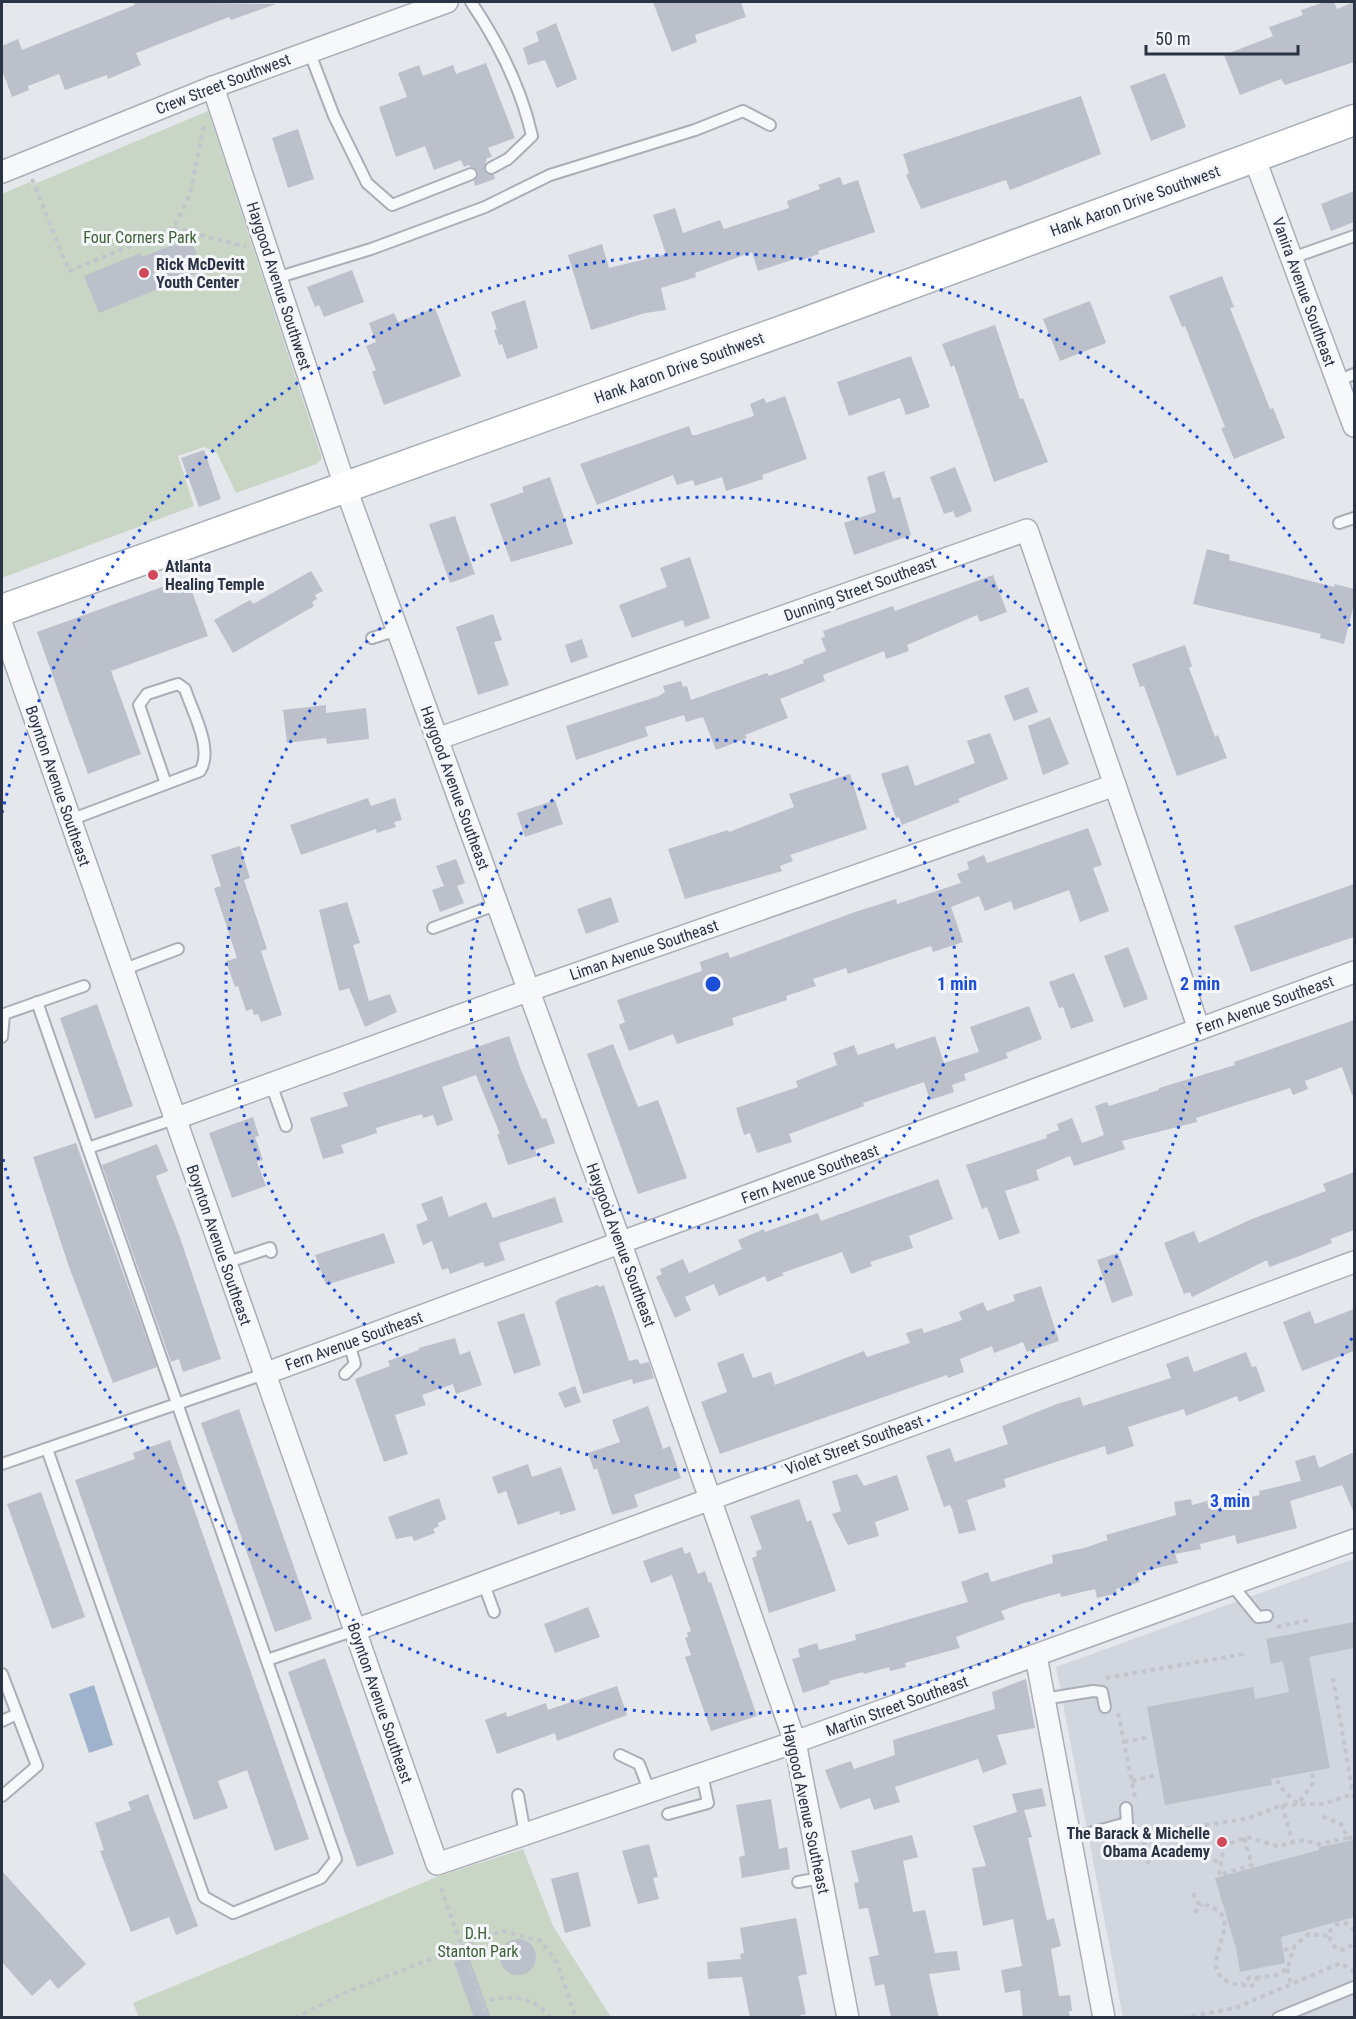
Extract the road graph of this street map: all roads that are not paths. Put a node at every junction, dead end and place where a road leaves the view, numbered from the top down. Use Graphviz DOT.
graph roads {
  1 [pos="447,2"];
  2 [pos="471,2"];
  3 [pos="309,51"];
  4 [pos="213,87"];
  5 [pos="1354,120"];
  6 [pos="770,125"];
  7 [pos="1254,157"];
  8 [pos="491,168"];
  9 [pos="2,172"];
  10 [pos="471,174"];
  11 [pos="1354,236"];
  12 [pos="1292,258"];
  13 [pos="276,278"];
  14 [pos="1346,377"];
  15 [pos="1354,426"];
  16 [pos="345,486"];
  17 [pos="1354,518"];
  18 [pos="1339,523"];
  19 [pos="2,610"];
  20 [pos="2,625"];
  21 [pos="398,630"];
  22 [pos="372,638"];
  23 [pos="437,739"];
  24 [pos="166,784"];
  25 [pos="1115,785"];
  26 [pos="70,820"];
  27 [pos="498,904"];
  28 [pos="433,928"];
  29 [pos="178,950"];
  30 [pos="122,970"];
  31 [pos="1354,972"];
  32 [pos="84,986"];
  33 [pos="530,990"];
  34 [pos="37,1002"];
  35 [pos="1199,1029"];
  36 [pos="2,1037"];
  37 [pos="271,1084"];
  38 [pos="174,1119"];
  39 [pos="286,1126"];
  40 [pos="88,1148"];
  41 [pos="621,1244"];
  42 [pos="271,1252"];
  43 [pos="1354,1262"];
  44 [pos="225,1263"];
  45 [pos="349,1343"];
  46 [pos="264,1374"];
  47 [pos="345,1374"];
  48 [pos="177,1404"];
  49 [pos="48,1449"];
  50 [pos="2,1464"];
  51 [pos="710,1498"];
  52 [pos="1354,1540"];
  53 [pos="483,1582"];
  54 [pos="1232,1585"];
  55 [pos="494,1612"];
  56 [pos="1267,1616"];
  57 [pos="355,1630"];
  58 [pos="1036,1656"];
  59 [pos="267,1660"];
  60 [pos="2,1674"];
  61 [pos="1044,1699"];
  62 [pos="1105,1707"];
  63 [pos="16,1714"];
  64 [pos="2,1721"];
  65 [pos="795,1742"];
  66 [pos="620,1755"];
  67 [pos="702,1774"];
  68 [pos="650,1792"];
  69 [pos="518,1795"];
  70 [pos="2,1796"];
  71 [pos="1131,1805"];
  72 [pos="668,1814"];
  73 [pos="525,1834"];
  74 [pos="1071,1838"];
  75 [pos="438,1864"];
  76 [pos="821,1878"];
  77 [pos="798,1882"];
  78 [pos="1354,1987"];
  79 [pos="848,2018"];
  80 [pos="1104,2018"];
  81 [pos="1278,2018"];
  1 -- 3 [label="street, Crew Street Southwest"];
  2 -- 8 [label="lane"];
  3 -- 4 [label="street, Crew Street Southwest"];
  3 -- 10 [label="lane"];
  4 -- 9 [label="street, Crew Street Southwest"];
  4 -- 13 [label="street, Haygood Avenue Southwest"];
  5 -- 7 [label="main road, Hank Aaron Drive Southwest"];
  6 -- 13 [label="lane"];
  7 -- 12 [label="street, Vanira Avenue Southeast"];
  7 -- 16 [label="main road, Hank Aaron Drive Southwest"];
  11 -- 12 [label="lane"];
  12 -- 14 [label="street, Vanira Avenue Southeast"];
  13 -- 16 [label="street, Haygood Avenue Southwest"];
  14 -- 15 [label="street, Vanira Avenue Southeast"];
  16 -- 19 [label="main road, Hank Aaron Drive Southwest"];
  16 -- 21 [label="street, Haygood Avenue Southeast"];
  17 -- 18 [label="lane"];
  20 -- 26 [label="street, Boynton Avenue Southeast"];
  21 -- 22 [label="lane"];
  21 -- 23 [label="street, Haygood Avenue Southeast"];
  23 -- 25 [label="street, Dunning Street Southeast"];
  23 -- 27 [label="street, Haygood Avenue Southeast"];
  24 -- 24 [label="lane"];
  24 -- 26 [label="lane"];
  25 -- 33 [label="street, Liman Avenue Southeast"];
  25 -- 35 [label="street"];
  26 -- 30 [label="street, Boynton Avenue Southeast"];
  27 -- 28 [label="lane"];
  27 -- 33 [label="street, Haygood Avenue Southeast"];
  29 -- 30 [label="lane"];
  30 -- 38 [label="street, Boynton Avenue Southeast"];
  31 -- 35 [label="street, Fern Avenue Southeast"];
  32 -- 34 [label="lane"];
  33 -- 37 [label="street, Liman Avenue Southeast"];
  33 -- 41 [label="street, Haygood Avenue Southeast"];
  34 -- 36 [label="lane"];
  34 -- 40 [label="lane"];
  35 -- 41 [label="street, Fern Avenue Southeast"];
  37 -- 38 [label="street, Liman Avenue Southeast"];
  37 -- 39 [label="lane"];
  38 -- 40 [label="lane"];
  38 -- 44 [label="street, Boynton Avenue Southeast"];
  40 -- 48 [label="lane"];
  41 -- 45 [label="street, Fern Avenue Southeast"];
  41 -- 51 [label="street, Haygood Avenue Southeast"];
  42 -- 44 [label="lane"];
  43 -- 51 [label="street, Violet Street Southeast"];
  44 -- 46 [label="street, Boynton Avenue Southeast"];
  45 -- 46 [label="street, Fern Avenue Southeast"];
  45 -- 47 [label="lane"];
  46 -- 48 [label="lane"];
  46 -- 57 [label="street, Boynton Avenue Southeast"];
  48 -- 49 [label="lane"];
  48 -- 59 [label="lane"];
  49 -- 50 [label="lane"];
  49 -- 59 [label="lane"];
  51 -- 53 [label="street, Violet Street Southeast"];
  51 -- 65 [label="street, Haygood Avenue Southeast"];
  52 -- 54 [label="street, Martin Street Southeast"];
  53 -- 55 [label="lane"];
  53 -- 57 [label="street, Violet Street Southeast"];
  54 -- 56 [label="lane"];
  54 -- 58 [label="street, Martin Street Southeast"];
  57 -- 59 [label="lane"];
  57 -- 75 [label="street, Boynton Avenue Southeast"];
  58 -- 61 [label="street"];
  58 -- 65 [label="street, Martin Street Southeast"];
  60 -- 63 [label="lane"];
  61 -- 62 [label="lane"];
  61 -- 74 [label="street"];
  63 -- 64 [label="lane"];
  63 -- 70 [label="lane"];
  65 -- 67 [label="street, Martin Street Southeast"];
  65 -- 76 [label="street, Haygood Avenue Southeast"];
  66 -- 68 [label="lane"];
  67 -- 68 [label="street, Martin Street Southeast"];
  67 -- 72 [label="lane"];
  68 -- 73 [label="street, Martin Street Southeast"];
  69 -- 73 [label="lane"];
  71 -- 74 [label="lane"];
  73 -- 75 [label="street, Martin Street Southeast"];
  74 -- 80 [label="street"];
  76 -- 77 [label="lane"];
  76 -- 79 [label="street, Haygood Avenue Southeast"];
  78 -- 81 [label="lane"];
}
